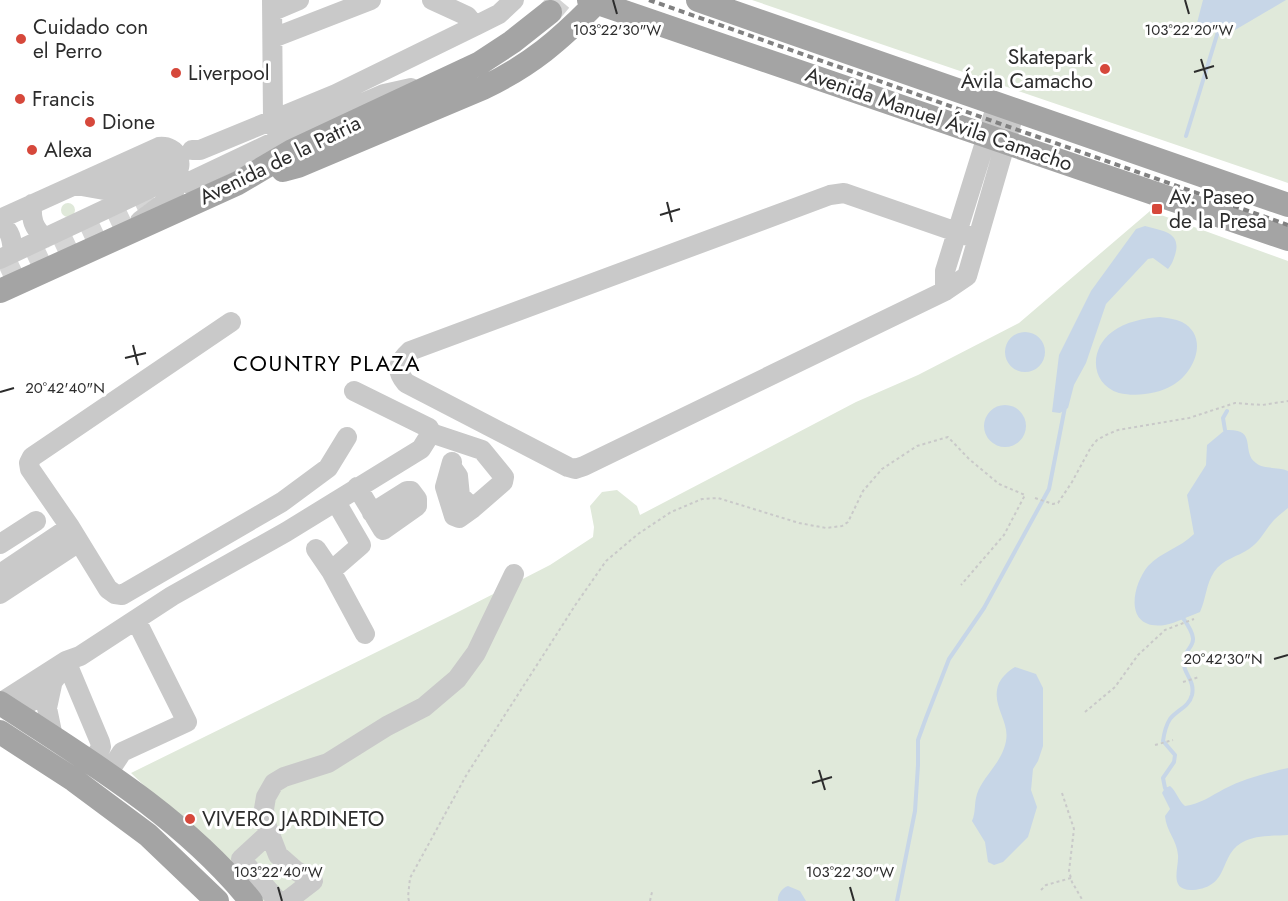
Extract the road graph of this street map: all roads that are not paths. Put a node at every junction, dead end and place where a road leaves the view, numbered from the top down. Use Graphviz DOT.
graph roads {
  1 [pos="299,0"];
  2 [pos="371,0"];
  3 [pos="432,0"];
  4 [pos="514,0"];
  5 [pos="593,1"];
  6 [pos="703,1"];
  7 [pos="273,5"];
  8 [pos="550,12"];
  9 [pos="737,14"];
  10 [pos="475,26"];
  11 [pos="681,31"];
  12 [pos="273,38"];
  13 [pos="446,80"];
  14 [pos="1006,107"];
  15 [pos="273,120"];
  16 [pos="282,138"];
  17 [pos="997,138"];
  18 [pos="196,152"];
  19 [pos="174,172"];
  20 [pos="238,183"];
  21 [pos="32,204"];
  22 [pos="1288,205"];
  23 [pos="0,221"];
  24 [pos="121,235"];
  25 [pos="967,236"];
  26 [pos="45,238"];
  27 [pos="1288,239"];
  28 [pos="7,256"];
  29 [pos="0,291"];
  30 [pos="231,322"];
  31 [pos="354,391"];
  32 [pos="431,433"];
  33 [pos="347,437"];
  34 [pos="457,442"];
  35 [pos="357,487"];
  36 [pos="336,502"];
  37 [pos="372,513"];
  38 [pos="36,521"];
  39 [pos="383,530"];
  40 [pos="75,534"];
  41 [pos="0,544"];
  42 [pos="361,545"];
  43 [pos="316,549"];
  44 [pos="331,571"];
  45 [pos="514,574"];
  46 [pos="2,583"];
  47 [pos="136,620"];
  48 [pos="365,634"];
  49 [pos="72,662"];
  50 [pos="53,680"];
  51 [pos="6,706"];
  52 [pos="0,732"];
  53 [pos="53,737"];
  54 [pos="105,761"];
  55 [pos="265,837"];
  56 [pos="187,874"];
  57 [pos="242,894"];
  58 [pos="217,901"];
  59 [pos="278,901"];
  60 [pos="287,901"];
  1 -- 7 [label="street"];
  2 -- 12 [label="street"];
  3 -- 10 [label="street"];
  4 -- 10 [label="street"];
  5 -- 11 [label="main road, Avenida Manuel Ávila Camacho"];
  5 -- 20 [label="main road"];
  6 -- 9 [label="main road, Avenida Manuel Ávila Camacho"];
  7 -- 12 [label="street"];
  8 -- 13 [label="main road, Avenida de la Patria"];
  9 -- 11 [label="main road"];
  9 -- 14 [label="main road, Avenida Manuel Ávila Camacho"];
  10 -- 15 [label="street"];
  11 -- 17 [label="main road, Avenida Manuel Ávila Camacho"];
  12 -- 15 [label="street"];
  13 -- 16 [label="street"];
  13 -- 20 [label="main road, Avenida de la Patria"];
  14 -- 17 [label="street"];
  14 -- 22 [label="main road, Avenida Manuel Ávila Camacho"];
  15 -- 16 [label="street"];
  15 -- 18 [label="street"];
  16 -- 19 [label="street"];
  17 -- 25 [label="street"];
  17 -- 27 [label="main road, Avenida Manuel Ávila Camacho"];
  19 -- 21 [label="street"];
  19 -- 24 [label="street"];
  19 -- 26 [label="street"];
  20 -- 24 [label="main road, Avenida de la Patria"];
  21 -- 23 [label="street"];
  21 -- 26 [label="street"];
  23 -- 28 [label="street"];
  24 -- 29 [label="main road, Avenida de la Patria"];
  25 -- 25 [label="street"];
  26 -- 28 [label="street"];
  30 -- 40 [label="street"];
  31 -- 32 [label="street"];
  32 -- 34 [label="street"];
  32 -- 35 [label="street"];
  33 -- 40 [label="street"];
  34 -- 34 [label="street"];
  35 -- 36 [label="street"];
  35 -- 37 [label="street"];
  36 -- 42 [label="street"];
  36 -- 47 [label="street"];
  37 -- 39 [label="street"];
  37 -- 39 [label="street"];
  38 -- 41 [label="street"];
  39 -- 42 [label="street"];
  40 -- 46 [label="street"];
  42 -- 44 [label="street"];
  43 -- 44 [label="street"];
  44 -- 48 [label="street"];
  45 -- 60 [label="street"];
  47 -- 49 [label="street"];
  47 -- 54 [label="street"];
  49 -- 50 [label="street"];
  49 -- 51 [label="street"];
  49 -- 54 [label="street"];
  50 -- 51 [label="street"];
  50 -- 53 [label="street"];
  51 -- 53 [label="main road"];
  52 -- 56 [label="main road"];
  53 -- 54 [label="main road"];
  54 -- 57 [label="main road"];
  55 -- 59 [label="street"];
  56 -- 57 [label="main road"];
  56 -- 58 [label="main road"];
}
